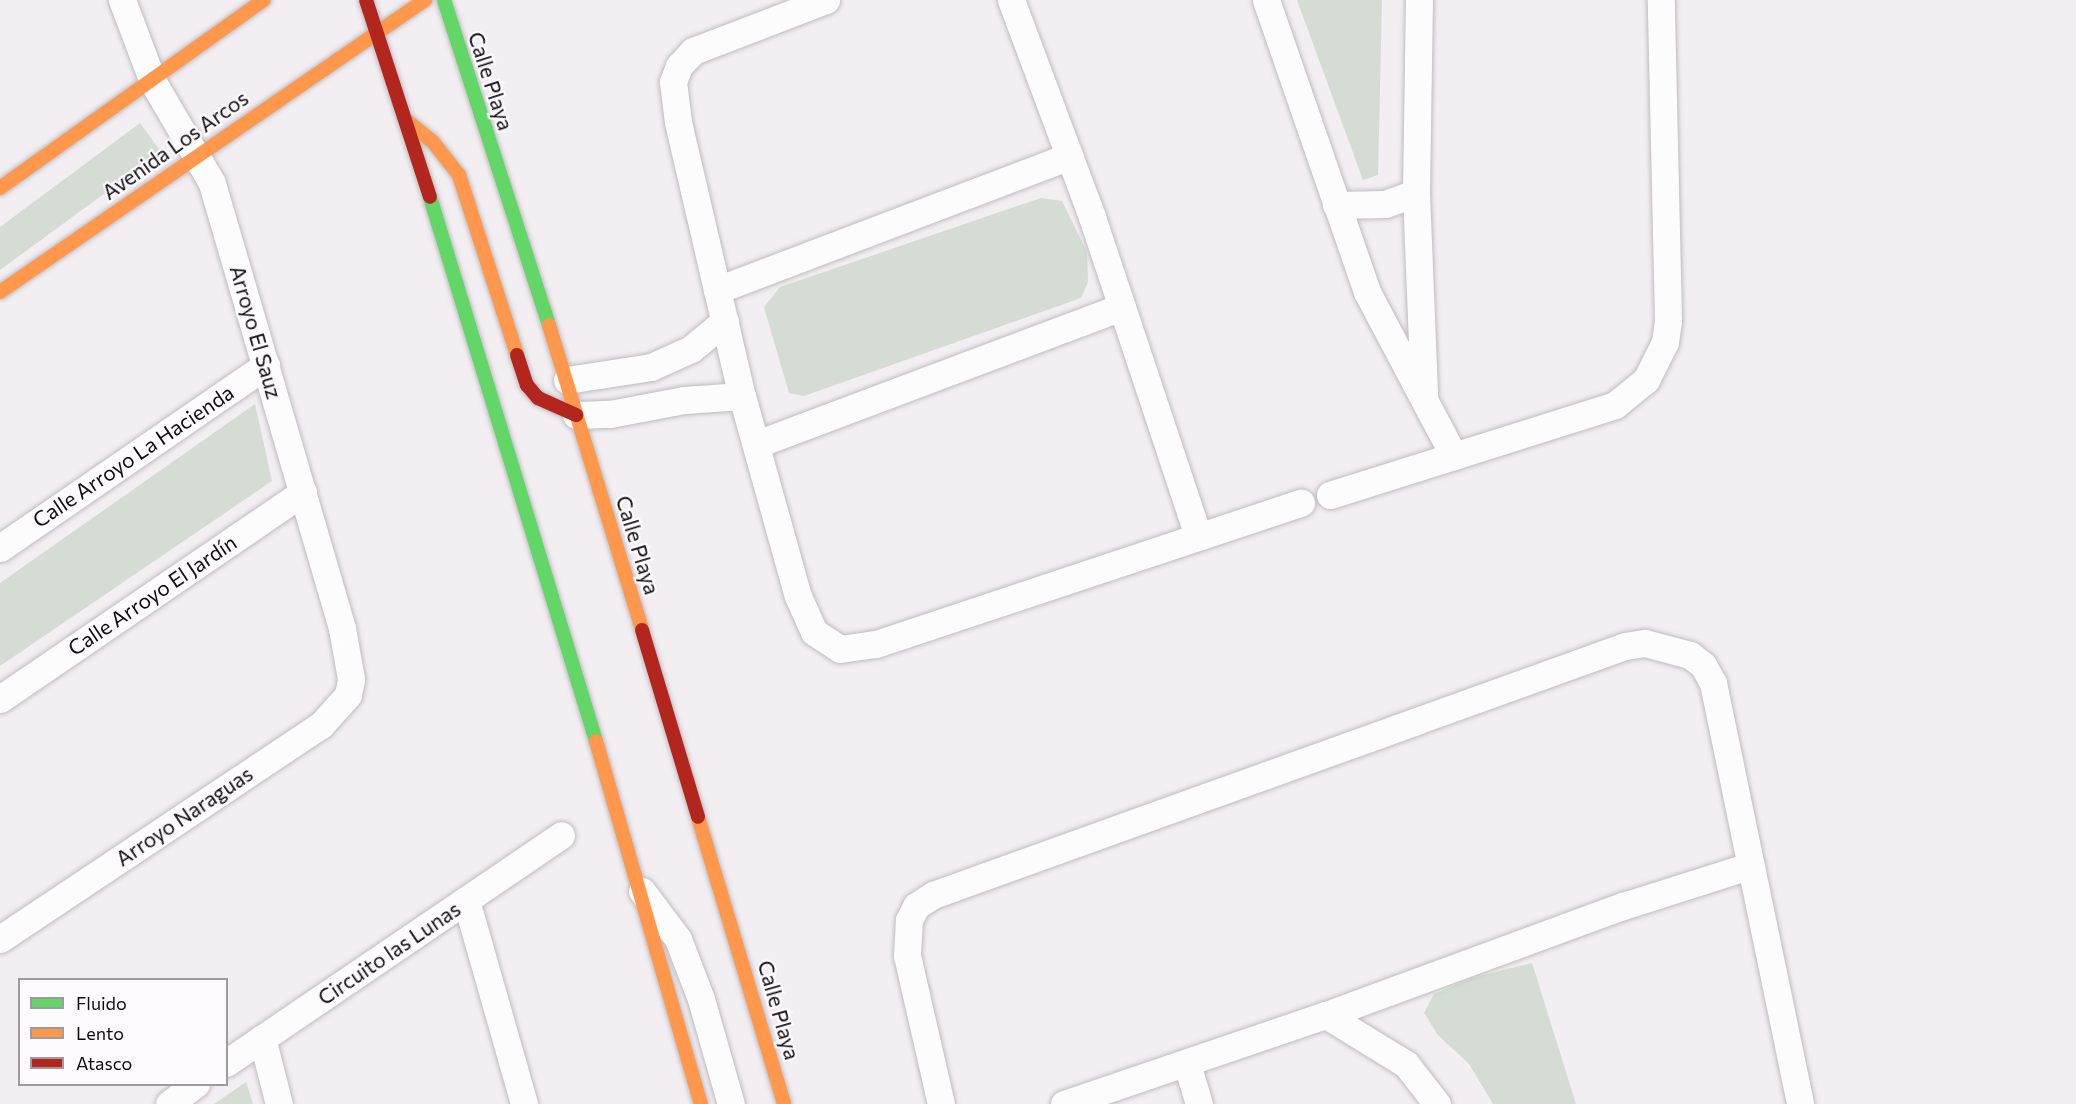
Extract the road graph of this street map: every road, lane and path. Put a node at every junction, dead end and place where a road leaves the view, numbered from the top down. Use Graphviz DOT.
graph roads {
  1 [pos="122,0"];
  2 [pos="264,0"];
  3 [pos="366,0"];
  4 [pos="425,0"];
  5 [pos="444,0"];
  6 [pos="826,0"];
  7 [pos="1011,0"];
  8 [pos="1266,0"];
  9 [pos="1419,0"];
  10 [pos="1661,0"];
  11 [pos="375,32"];
  12 [pos="153,82"];
  13 [pos="407,121"];
  14 [pos="198,156"];
  15 [pos="1069,156"];
  16 [pos="0,188"];
  17 [pos="1416,194"];
  18 [pos="1336,205"];
  19 [pos="717,290"];
  20 [pos="0,292"];
  21 [pos="1122,307"];
  22 [pos="724,321"];
  23 [pos="266,365"];
  24 [pos="567,380"];
  25 [pos="742,396"];
  26 [pos="1424,396"];
  27 [pos="576,415"];
  28 [pos="758,444"];
  29 [pos="1455,456"];
  30 [pos="303,492"];
  31 [pos="1330,495"];
  32 [pos="1301,503"];
  33 [pos="1198,536"];
  34 [pos="0,548"];
  35 [pos="351,679"];
  36 [pos="0,699"];
  37 [pos="561,835"];
  38 [pos="1749,866"];
  39 [pos="641,890"];
  40 [pos="466,900"];
  41 [pos="0,939"];
  42 [pos="1326,1015"];
  43 [pos="261,1038"];
  44 [pos="228,1062"];
  45 [pos="1187,1064"];
  46 [pos="193,1086"];
  47 [pos="169,1104"];
  48 [pos="279,1104"];
  49 [pos="524,1104"];
  50 [pos="701,1104"];
  51 [pos="731,1104"];
  52 [pos="784,1104"];
  53 [pos="941,1104"];
  54 [pos="1064,1104"];
  55 [pos="1199,1104"];
  56 [pos="1437,1104"];
  57 [pos="1800,1104"];
  1 -- 12 [label="street, Arroyo El Sauz"];
  2 -- 12 [label="street"];
  3 -- 11 [label="street"];
  4 -- 11 [label="street, Avenida Los Arcos"];
  5 -- 24 [label="street, Calle Playa"];
  6 -- 19 [label="street"];
  7 -- 15 [label="street"];
  8 -- 18 [label="street"];
  9 -- 17 [label="street"];
  10 -- 29 [label="street"];
  11 -- 13 [label="street"];
  11 -- 14 [label="street, Avenida Los Arcos"];
  12 -- 14 [label="street, Arroyo El Sauz"];
  12 -- 16 [label="street"];
  13 -- 27 [label="street"];
  13 -- 39 [label="street"];
  14 -- 20 [label="street, Avenida Los Arcos"];
  14 -- 23 [label="street, Arroyo El Sauz"];
  15 -- 19 [label="street"];
  15 -- 21 [label="street"];
  17 -- 18 [label="street"];
  17 -- 26 [label="street"];
  18 -- 26 [label="street"];
  19 -- 22 [label="street"];
  21 -- 28 [label="street"];
  21 -- 33 [label="street"];
  22 -- 24 [label="street"];
  22 -- 25 [label="street"];
  23 -- 30 [label="street, Arroyo El Sauz"];
  23 -- 34 [label="street, Calle Arroyo La Hacienda"];
  24 -- 27 [label="street, Calle Playa"];
  25 -- 27 [label="street"];
  25 -- 28 [label="street"];
  26 -- 29 [label="street"];
  27 -- 52 [label="street, Calle Playa"];
  28 -- 33 [label="street"];
  29 -- 31 [label="street"];
  30 -- 35 [label="street, Arroyo El Sauz"];
  30 -- 36 [label="street, Calle Arroyo El Jardín"];
  32 -- 33 [label="street"];
  35 -- 41 [label="street, Arroyo Naraguas"];
  37 -- 40 [label="street"];
  38 -- 42 [label="street"];
  38 -- 53 [label="street"];
  38 -- 57 [label="street"];
  39 -- 50 [label="street"];
  39 -- 51 [label="street"];
  40 -- 43 [label="street, Circuito las Lunas"];
  40 -- 49 [label="street, Circuito las Lunas"];
  42 -- 45 [label="street"];
  42 -- 56 [label="street"];
  43 -- 44 [label="street, Circuito las Lunas"];
  43 -- 48 [label="street"];
  45 -- 54 [label="street"];
  45 -- 55 [label="street"];
  46 -- 47 [label="street"];
}
